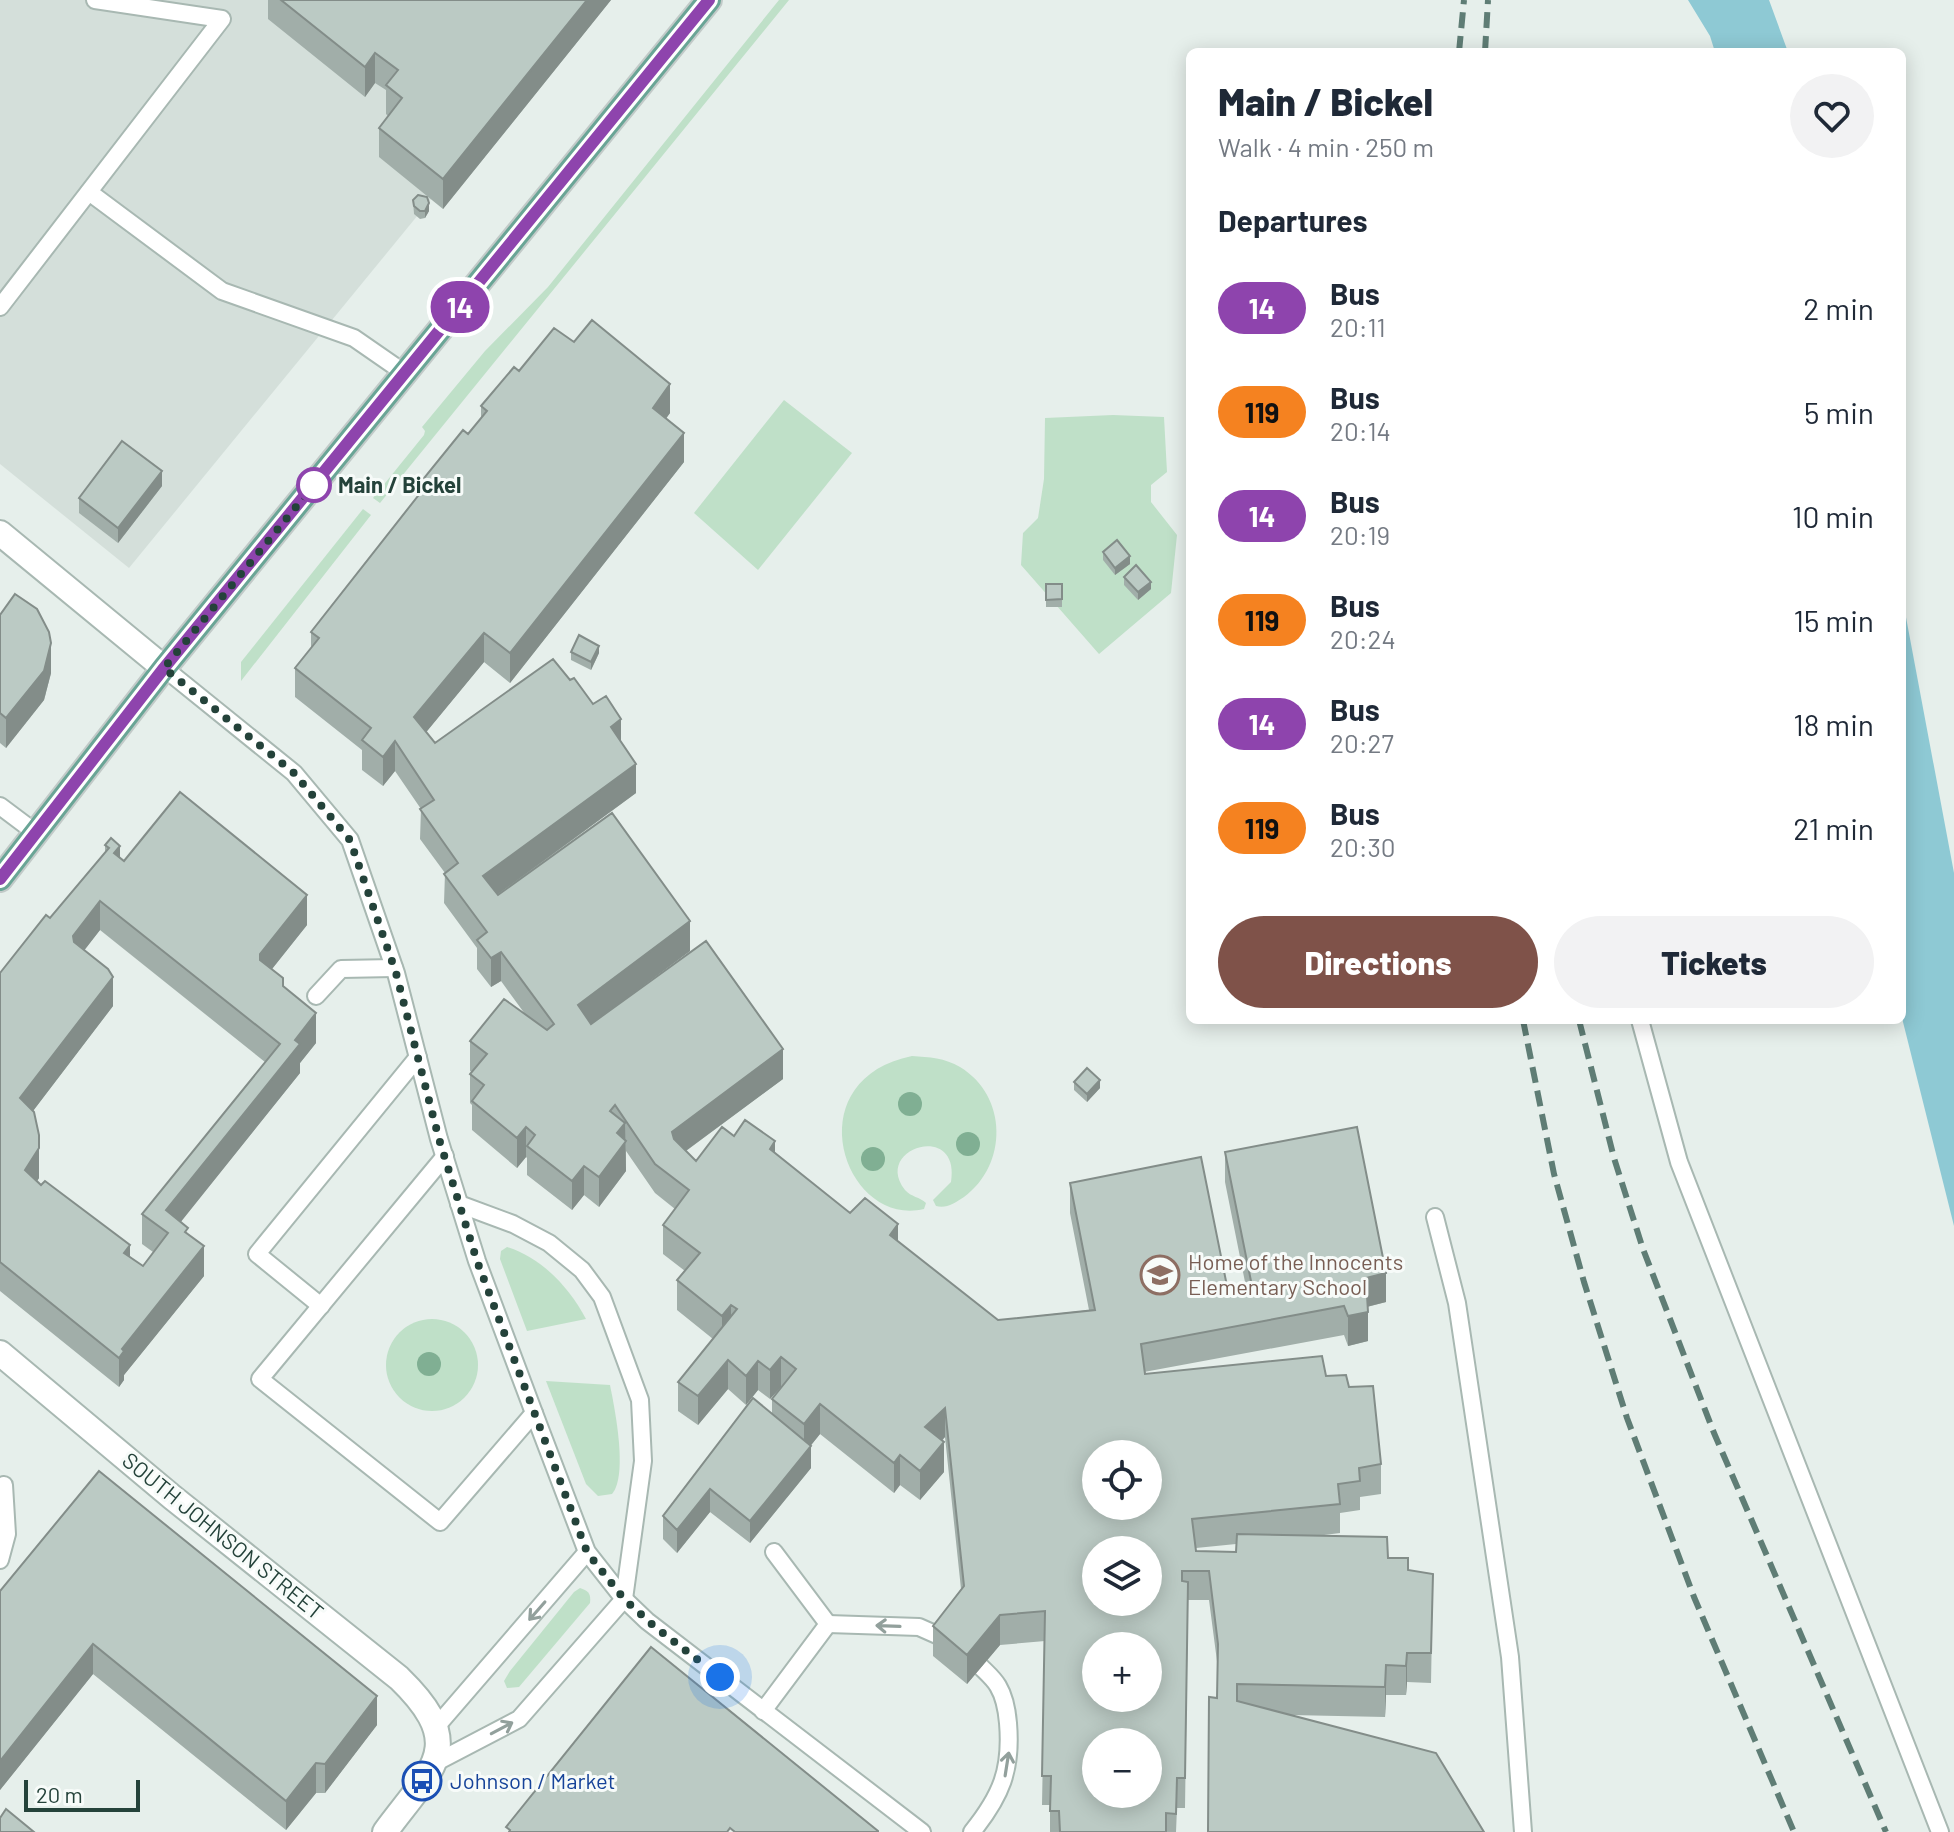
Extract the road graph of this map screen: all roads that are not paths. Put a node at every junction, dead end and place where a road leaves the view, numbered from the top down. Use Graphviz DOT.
graph roads {
  1 [pos="95,0"];
  2 [pos="709,0"];
  3 [pos="89,192"];
  4 [pos="0,307"];
  5 [pos="406,374"];
  6 [pos="0,533"];
  7 [pos="164,668"];
  8 [pos="0,806"];
  9 [pos="36,833"];
  10 [pos="0,879"];
  11 [pos="394,968"];
  12 [pos="316,996"];
  13 [pos="1641,1024"];
  14 [pos="418,1057"];
  15 [pos="445,1156"];
  16 [pos="459,1204"];
  17 [pos="1435,1217"];
  18 [pos="321,1306"];
  19 [pos="0,1353"];
  20 [pos="534,1413"];
  21 [pos="0,1488"];
  22 [pos="587,1552"];
  23 [pos="774,1552"];
  24 [pos="0,1560"];
  25 [pos="624,1599"];
  26 [pos="828,1624"];
  27 [pos="946,1639"];
  28 [pos="981,1667"];
  29 [pos="763,1711"];
  30 [pos="436,1727"];
  31 [pos="433,1764"];
  32 [pos="385,1832"];
  33 [pos="922,1832"];
  34 [pos="972,1832"];
  35 [pos="1523,1832"];
  36 [pos="1940,1832"];
  1 -- 3 [label="lane"];
  2 -- 5 [label="main road"];
  3 -- 4 [label="lane"];
  3 -- 5 [label="lane"];
  5 -- 7 [label="main road"];
  6 -- 7 [label="street"];
  7 -- 9 [label="main road"];
  7 -- 11 [label="lane"];
  8 -- 9 [label="lane"];
  9 -- 10 [label="main road"];
  11 -- 12 [label="lane"];
  11 -- 14 [label="lane"];
  13 -- 36 [label="lane"];
  14 -- 15 [label="lane"];
  14 -- 18 [label="lane"];
  15 -- 16 [label="lane"];
  15 -- 18 [label="lane"];
  16 -- 20 [label="lane"];
  16 -- 25 [label="lane"];
  17 -- 35 [label="lane"];
  18 -- 20 [label="lane"];
  19 -- 30 [label="street, SOUTH JOHNSON STREET"];
  20 -- 22 [label="lane"];
  21 -- 24 [label="lane"];
  22 -- 25 [label="lane"];
  22 -- 30 [label="lane, one-way"];
  23 -- 26 [label="lane"];
  25 -- 29 [label="lane"];
  31 -- 25 [label="lane, one-way"];
  27 -- 26 [label="lane, one-way"];
  26 -- 29 [label="lane"];
  34 -- 28 [label="lane, one-way"];
  29 -- 33 [label="lane"];
  30 -- 31 [label="street"];
  31 -- 32 [label="street"];
}
